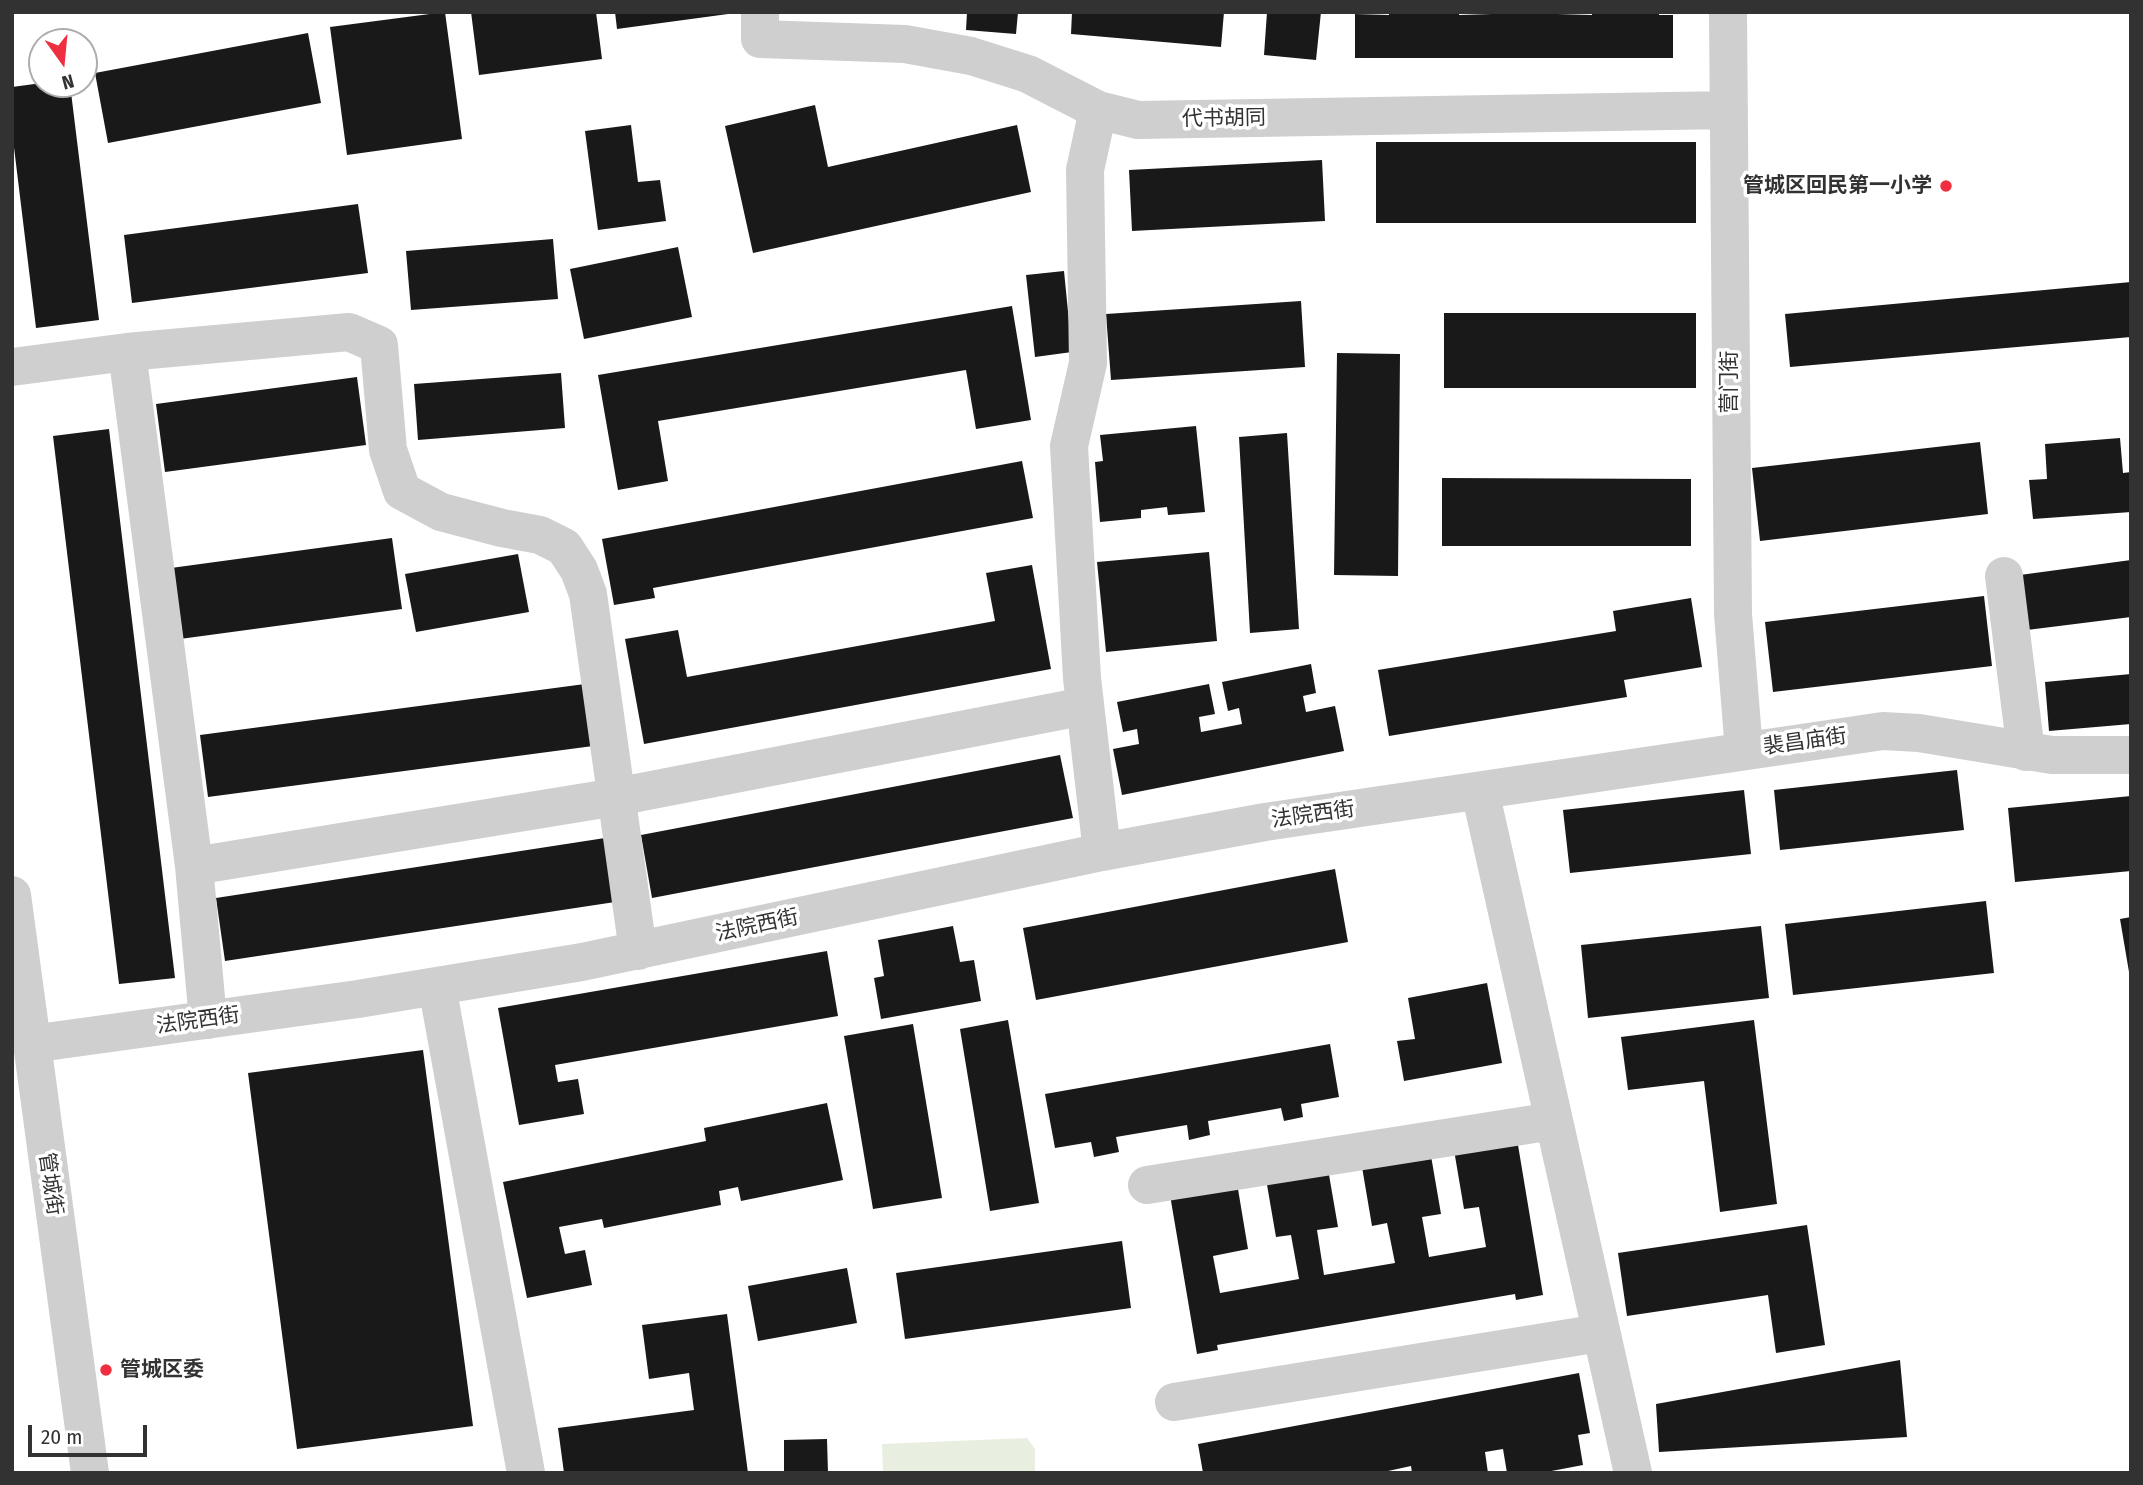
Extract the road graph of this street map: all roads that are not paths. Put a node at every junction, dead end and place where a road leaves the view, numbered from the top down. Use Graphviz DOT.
graph roads {
  1 [pos="760,12"];
  2 [pos="1728,12"];
  3 [pos="1098,110"];
  4 [pos="1729,110"];
  5 [pos="127,352"];
  6 [pos="12,367"];
  7 [pos="2004,576"];
  8 [pos="1085,706"];
  9 [pos="1744,751"];
  10 [pos="2026,752"];
  11 [pos="2131,755"];
  12 [pos="1480,791"];
  13 [pos="616,797"];
  14 [pos="1102,852"];
  15 [pos="194,866"];
  16 [pos="12,895"];
  17 [pos="638,951"];
  18 [pos="437,986"];
  19 [pos="208,1020"];
  20 [pos="31,1044"];
  21 [pos="1553,1121"];
  22 [pos="1147,1185"];
  23 [pos="1600,1333"];
  24 [pos="1174,1402"];
  25 [pos="90,1473"];
  26 [pos="526,1473"];
  27 [pos="1633,1473"];
  1 -- 3 [label="street, 代书胡同"];
  2 -- 4 [label="street, 营门街"];
  3 -- 4 [label="street, 代书胡同"];
  3 -- 8 [label="street"];
  4 -- 9 [label="street, 营门街"];
  5 -- 6 [label="street"];
  5 -- 13 [label="street"];
  5 -- 15 [label="street"];
  7 -- 10 [label="street"];
  8 -- 13 [label="street"];
  8 -- 14 [label="street"];
  9 -- 10 [label="street, 裴昌庙街"];
  9 -- 12 [label="street, 裴昌庙街"];
  10 -- 11 [label="street, 裴昌庙街"];
  12 -- 14 [label="street, 法院西街"];
  12 -- 21 [label="street"];
  13 -- 15 [label="street"];
  13 -- 17 [label="street"];
  14 -- 17 [label="street, 法院西街"];
  15 -- 19 [label="street"];
  16 -- 20 [label="street, 管城街"];
  17 -- 18 [label="street, 法院西街"];
  18 -- 19 [label="street, 法院西街"];
  18 -- 26 [label="street"];
  19 -- 20 [label="street, 法院西街"];
  20 -- 25 [label="street, 管城街"];
  21 -- 22 [label="street"];
  21 -- 23 [label="street"];
  23 -- 24 [label="street"];
  23 -- 27 [label="street"];
}
